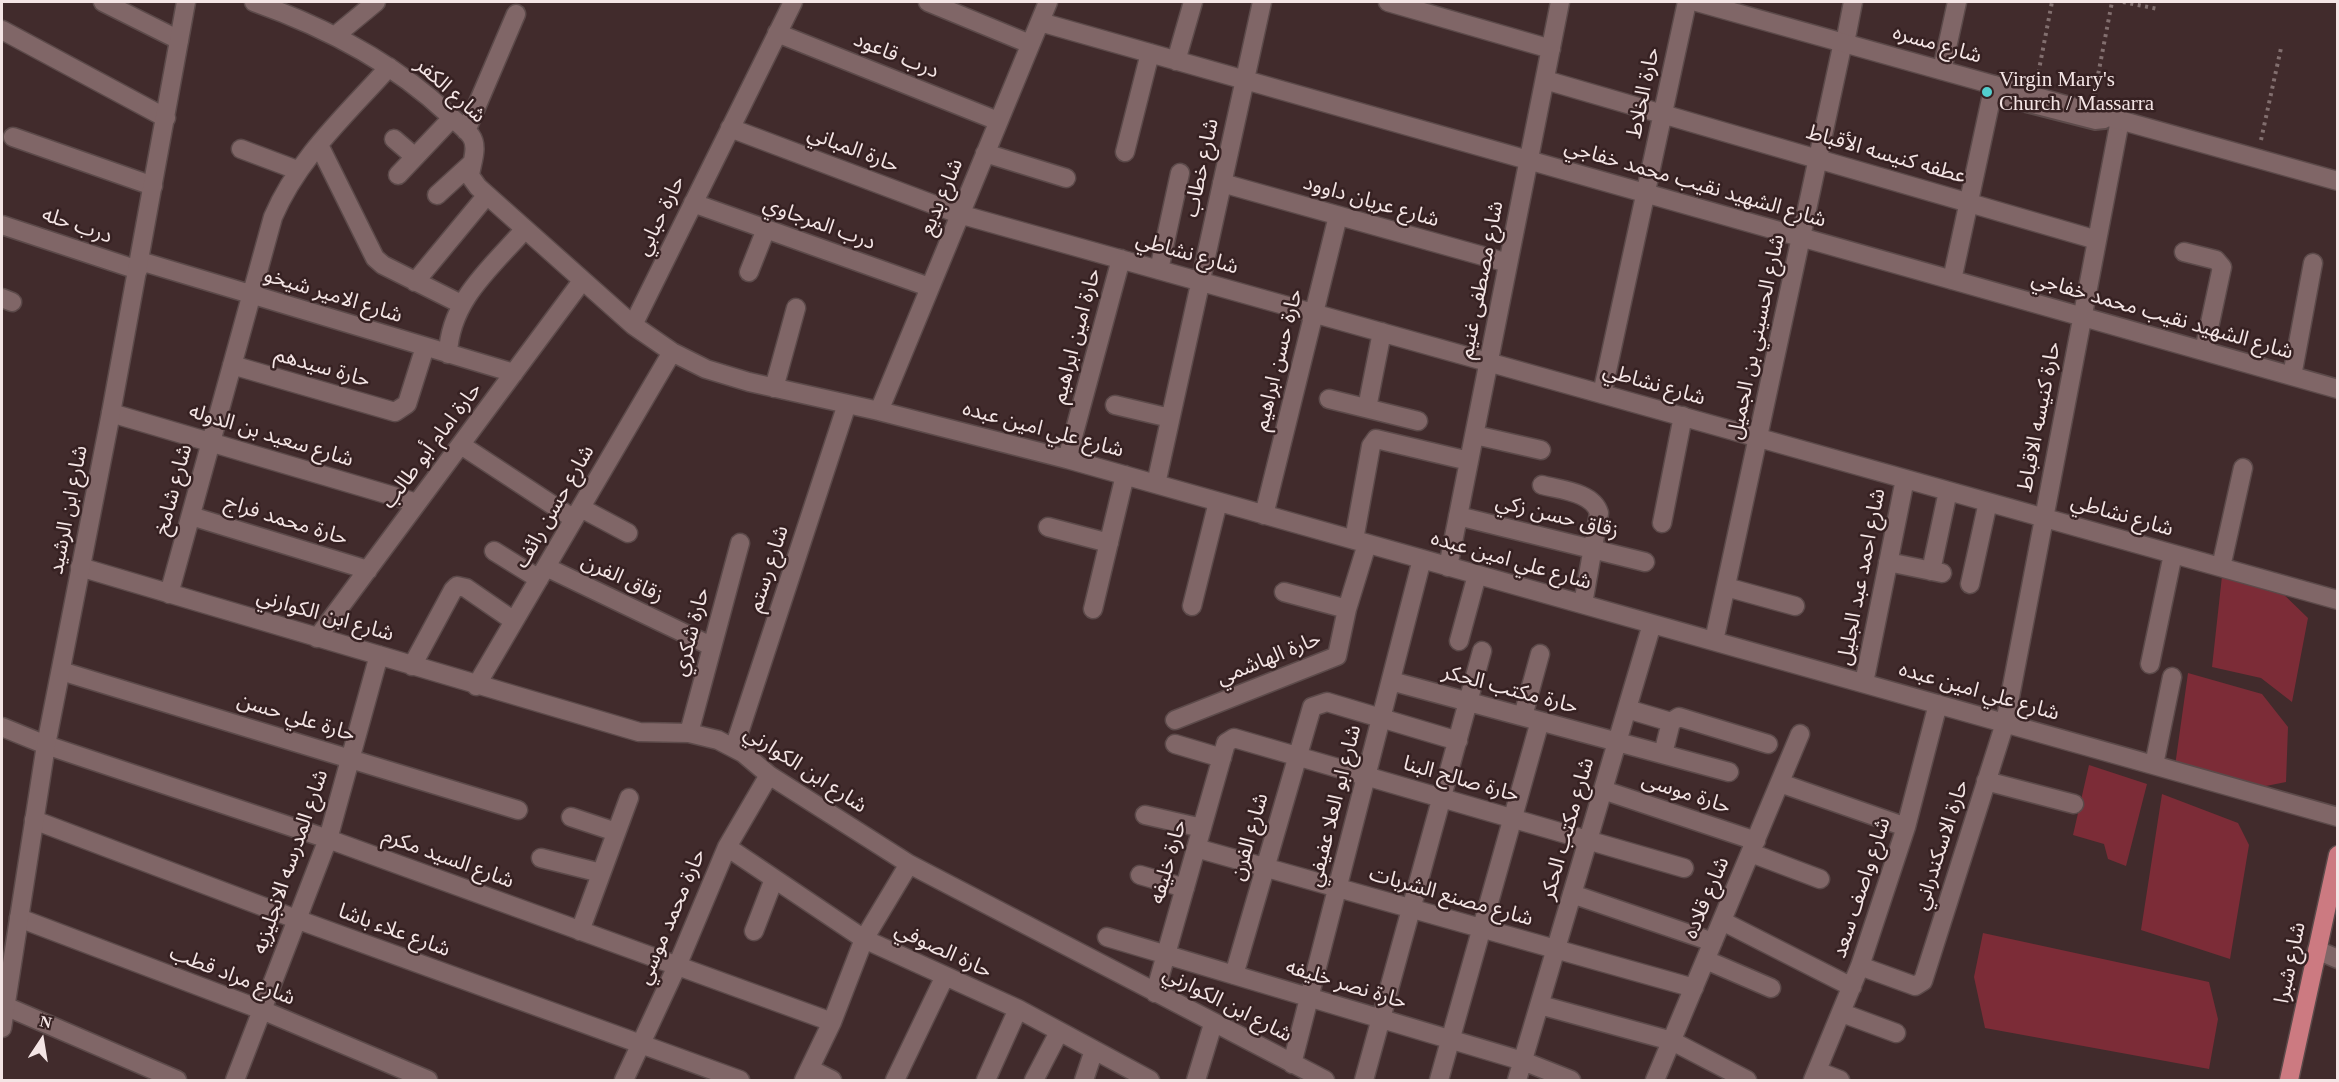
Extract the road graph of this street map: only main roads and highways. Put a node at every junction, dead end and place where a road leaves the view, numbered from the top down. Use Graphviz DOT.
graph roads {
  1 [pos="2337,855"];
  2 [pos="2289,1080"];
  1 -- 2 [label="main road, شارع شبرا"];
}
